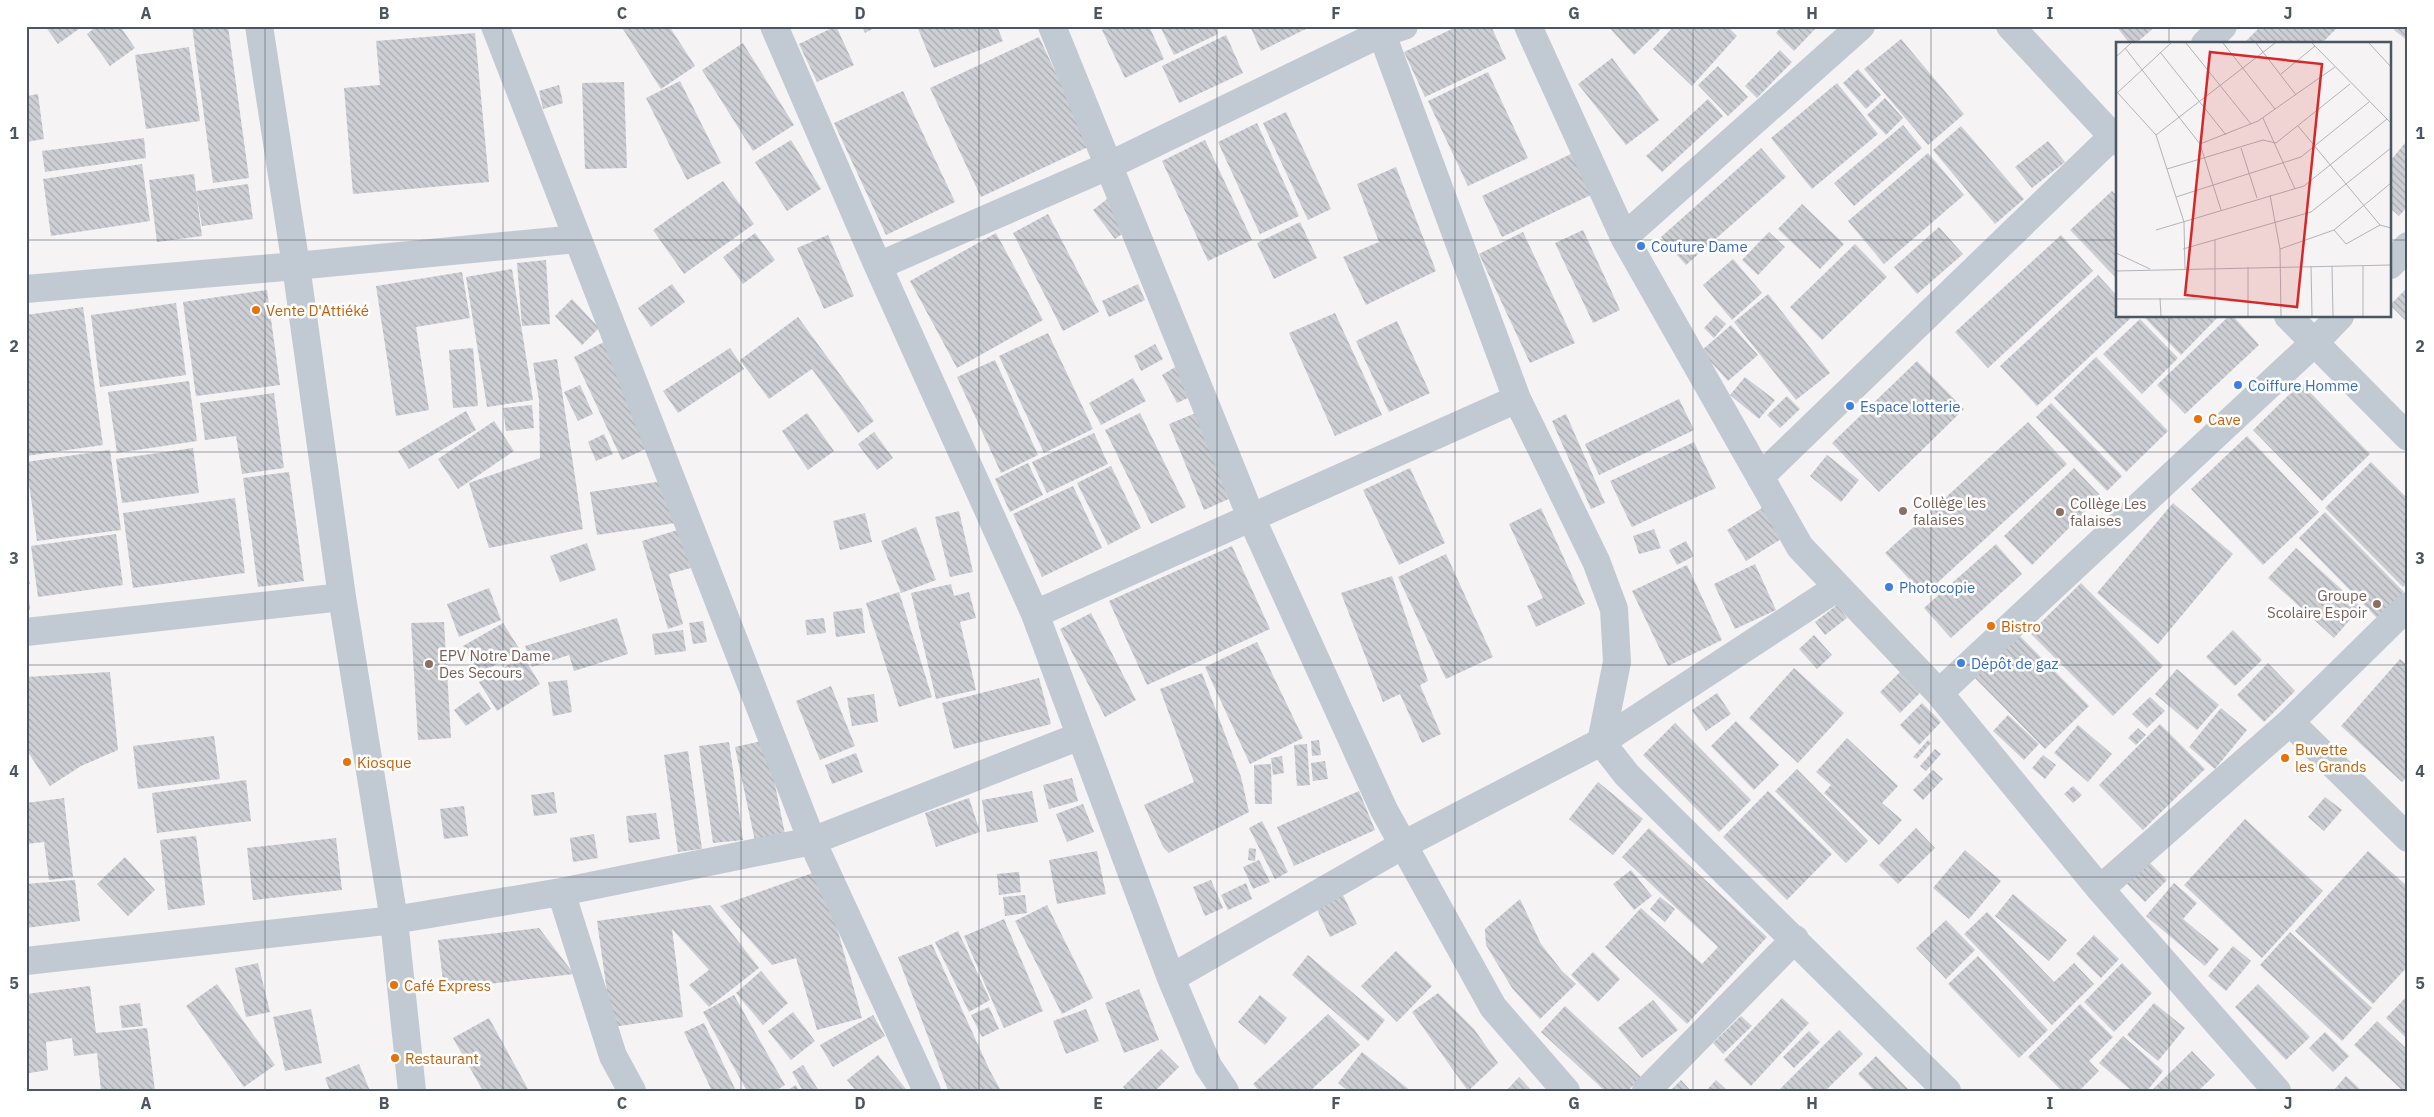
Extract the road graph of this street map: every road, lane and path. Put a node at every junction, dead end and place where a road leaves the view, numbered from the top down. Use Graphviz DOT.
graph roads {
  1 [pos="259,26"];
  2 [pos="495,26"];
  3 [pos="774,26"];
  4 [pos="1052,26"];
  5 [pos="1528,26"];
  6 [pos="1861,26"];
  7 [pos="2010,26"];
  8 [pos="2222,26"];
  9 [pos="1388,28"];
  10 [pos="2207,42"];
  11 [pos="2116,136"];
  12 [pos="1108,166"];
  13 [pos="1624,236"];
  14 [pos="577,239"];
  15 [pos="2408,246"];
  16 [pos="2392,262"];
  17 [pos="296,266"];
  18 [pos="878,266"];
  19 [pos="26,289"];
  20 [pos="2290,318"];
  21 [pos="2338,318"];
  22 [pos="2314,343"];
  23 [pos="1517,399"];
  24 [pos="2408,436"];
  25 [pos="1760,477"];
  26 [pos="1251,517"];
  27 [pos="1838,587"];
  28 [pos="342,597"];
  29 [pos="2408,606"];
  30 [pos="1036,614"];
  31 [pos="26,632"];
  32 [pos="1939,693"];
  33 [pos="2290,722"];
  34 [pos="1080,736"];
  35 [pos="1601,742"];
  36 [pos="2408,838"];
  37 [pos="812,841"];
  38 [pos="1402,845"];
  39 [pos="2100,889"];
  40 [pos="561,892"];
  41 [pos="394,920"];
  42 [pos="1795,939"];
  43 [pos="26,961"];
  44 [pos="1171,978"];
  45 [pos="412,1091"];
  46 [pos="632,1091"];
  47 [pos="927,1091"];
  48 [pos="1225,1091"];
  49 [pos="1566,1091"];
  50 [pos="1646,1091"];
  51 [pos="1947,1091"];
  52 [pos="2277,1091"];
  1 -- 17 [label="street"];
  2 -- 14 [label="street"];
  3 -- 18 [label="street"];
  4 -- 12 [label="street"];
  5 -- 13 [label="street"];
  6 -- 13 [label="street"];
  7 -- 11 [label="street"];
  8 -- 10 [label="street"];
  9 -- 12 [label="street"];
  9 -- 23 [label="street"];
  11 -- 25 [label="street"];
  12 -- 18 [label="street"];
  12 -- 26 [label="street"];
  13 -- 25 [label="street"];
  14 -- 17 [label="street"];
  14 -- 37 [label="street"];
  15 -- 16 [label="street"];
  17 -- 19 [label="street"];
  17 -- 28 [label="street"];
  18 -- 30 [label="street"];
  20 -- 22 [label="street"];
  21 -- 22 [label="street"];
  22 -- 24 [label="street"];
  22 -- 32 [label="street"];
  23 -- 26 [label="street"];
  23 -- 35 [label="street"];
  25 -- 27 [label="street"];
  26 -- 30 [label="street"];
  26 -- 38 [label="street"];
  27 -- 32 [label="street"];
  27 -- 35 [label="street"];
  28 -- 31 [label="street"];
  28 -- 41 [label="street"];
  29 -- 33 [label="street"];
  30 -- 34 [label="street"];
  32 -- 39 [label="street"];
  33 -- 36 [label="street"];
  33 -- 39 [label="street"];
  34 -- 37 [label="street"];
  34 -- 44 [label="street"];
  35 -- 38 [label="street"];
  35 -- 42 [label="street"];
  37 -- 40 [label="street"];
  37 -- 47 [label="street"];
  38 -- 44 [label="street"];
  38 -- 49 [label="street"];
  39 -- 52 [label="street"];
  40 -- 41 [label="street"];
  40 -- 46 [label="street"];
  41 -- 43 [label="street"];
  41 -- 45 [label="street"];
  42 -- 50 [label="street"];
  42 -- 51 [label="street"];
  44 -- 48 [label="street"];
}
